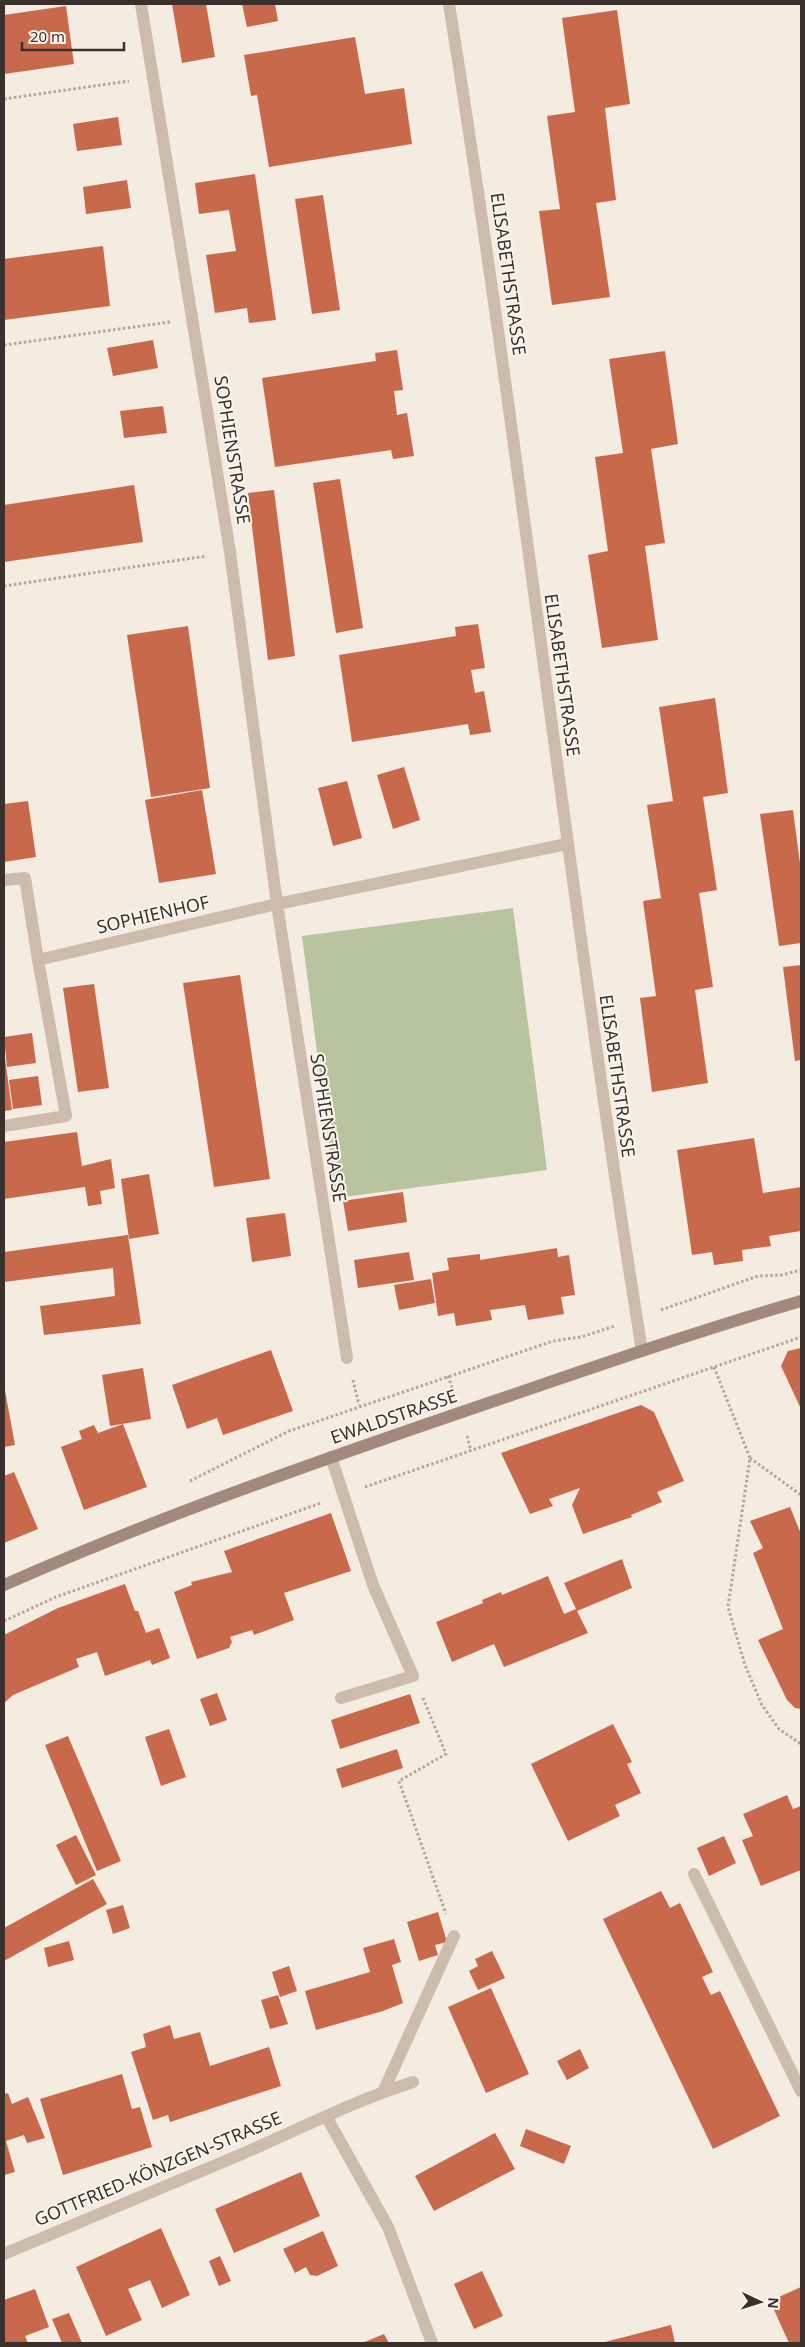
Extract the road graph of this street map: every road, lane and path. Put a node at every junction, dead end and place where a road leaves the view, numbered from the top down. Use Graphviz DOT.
graph roads {
  1 [pos="141,4"];
  2 [pos="449,4"];
  3 [pos="154,77"];
  4 [pos="4,99"];
  5 [pos="193,318"];
  6 [pos="4,345"];
  7 [pos="230,552"];
  8 [pos="4,586"];
  9 [pos="567,844"];
  10 [pos="4,880"];
  11 [pos="277,904"];
  12 [pos="38,960"];
  13 [pos="4,1126"];
  14 [pos="801,1270"];
  15 [pos="801,1301"];
  16 [pos="636,1318"];
  17 [pos="801,1337"];
  18 [pos="642,1351"];
  19 [pos="347,1358"];
  20 [pos="714,1367"];
  21 [pos="331,1457"];
  22 [pos="750,1458"];
  23 [pos="189,1482"];
  24 [pos="344,1495"];
  25 [pos="801,1495"];
  26 [pos="4,1585"];
  27 [pos="4,1621"];
  28 [pos="413,1676"];
  29 [pos="341,1698"];
  30 [pos="801,1744"];
  31 [pos="694,1874"];
  32 [pos="454,1936"];
  33 [pos="413,2082"];
  34 [pos="801,2090"];
  35 [pos="383,2092"];
  36 [pos="326,2116"];
  37 [pos="4,2254"];
  38 [pos="432,2343"];
  1 -- 3 [label="street, SOPHIENSTRASSE"];
  2 -- 9 [label="street, ELISABETHSTRASSE"];
  3 -- 4 [label="path"];
  3 -- 5 [label="street, SOPHIENSTRASSE"];
  5 -- 6 [label="path"];
  5 -- 7 [label="street, SOPHIENSTRASSE"];
  7 -- 8 [label="path"];
  7 -- 11 [label="street, SOPHIENSTRASSE"];
  9 -- 11 [label="street"];
  9 -- 16 [label="street, ELISABETHSTRASSE"];
  10 -- 12 [label="street"];
  11 -- 12 [label="street, SOPHIENHOF"];
  11 -- 19 [label="street, SOPHIENSTRASSE"];
  12 -- 13 [label="street"];
  14 -- 16 [label="path"];
  15 -- 18 [label="main road, EWALDSTRASSE"];
  16 -- 18 [label="street, ELISABETHSTRASSE"];
  16 -- 23 [label="path"];
  17 -- 20 [label="path"];
  18 -- 21 [label="main road, EWALDSTRASSE"];
  20 -- 22 [label="path"];
  20 -- 24 [label="path"];
  21 -- 24 [label="street"];
  21 -- 26 [label="main road, EWALDSTRASSE"];
  22 -- 25 [label="path"];
  22 -- 30 [label="path"];
  24 -- 27 [label="path"];
  24 -- 28 [label="street"];
  28 -- 29 [label="street"];
  28 -- 32 [label="path"];
  31 -- 34 [label="street"];
  32 -- 35 [label="street"];
  33 -- 35 [label="street, GOTTFRIED-KÖNZGEN-STRASSE"];
  35 -- 36 [label="street, GOTTFRIED-KÖNZGEN-STRASSE"];
  36 -- 37 [label="street, GOTTFRIED-KÖNZGEN-STRASSE"];
  36 -- 38 [label="street"];
}
